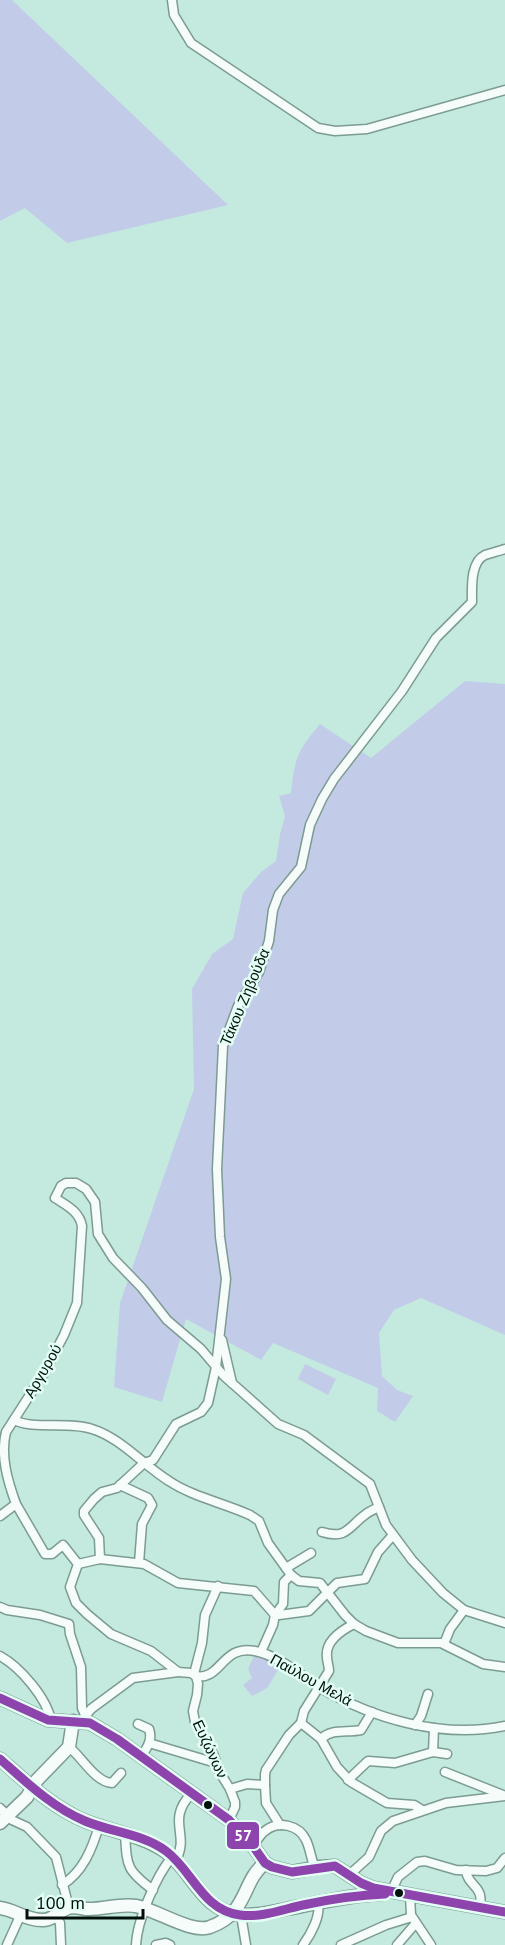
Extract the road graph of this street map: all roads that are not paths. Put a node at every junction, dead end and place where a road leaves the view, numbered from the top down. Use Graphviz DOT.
graph roads {
  1 [pos="172,0"];
  2 [pos="505,90"];
  3 [pos="505,549"];
  4 [pos="221,1333"];
  5 [pos="216,1367"];
  6 [pos="232,1384"];
  7 [pos="14,1420"];
  8 [pos="144,1462"];
  9 [pos="120,1485"];
  10 [pos="16,1504"];
  11 [pos="379,1507"];
  12 [pos="0,1516"];
  13 [pos="322,1532"];
  14 [pos="393,1535"];
  15 [pos="311,1553"];
  16 [pos="100,1559"];
  17 [pos="139,1563"];
  18 [pos="78,1564"];
  19 [pos="288,1572"];
  20 [pos="218,1586"];
  21 [pos="326,1593"];
  22 [pos="0,1607"];
  23 [pos="464,1610"];
  24 [pos="275,1615"];
  25 [pos="505,1623"];
  26 [pos="354,1624"];
  27 [pos="444,1644"];
  28 [pos="261,1652"];
  29 [pos="0,1656"];
  30 [pos="505,1667"];
  31 [pos="178,1672"];
  32 [pos="195,1675"];
  33 [pos="320,1687"];
  34 [pos="428,1695"];
  35 [pos="0,1698"];
  36 [pos="372,1713"];
  37 [pos="80,1719"];
  38 [pos="51,1720"];
  39 [pos="301,1723"];
  40 [pos="138,1724"];
  41 [pos="415,1725"];
  42 [pos="505,1726"];
  43 [pos="434,1728"];
  44 [pos="321,1739"];
  45 [pos="149,1743"];
  46 [pos="69,1747"];
  47 [pos="433,1752"];
  48 [pos="447,1754"];
  49 [pos="142,1756"];
  50 [pos="216,1763"];
  51 [pos="1,1764"];
  52 [pos="445,1772"];
  53 [pos="121,1773"];
  54 [pos="348,1780"];
  55 [pos="265,1785"];
  56 [pos="33,1788"];
  57 [pos="230,1789"];
  58 [pos="191,1794"];
  59 [pos="505,1796"];
  60 [pos="422,1810"];
  61 [pos="3,1816"];
  62 [pos="229,1820"];
  63 [pos="280,1825"];
  64 [pos="99,1826"];
  65 [pos="125,1834"];
  66 [pos="253,1846"];
  67 [pos="505,1858"];
  68 [pos="174,1859"];
  69 [pos="265,1863"];
  70 [pos="315,1868"];
  71 [pos="466,1870"];
  72 [pos="348,1875"];
  73 [pos="62,1885"];
  74 [pos="153,1890"];
  75 [pos="391,1892"];
  76 [pos="407,1895"];
  77 [pos="355,1896"];
  78 [pos="318,1902"];
  79 [pos="480,1906"];
  80 [pos="0,1908"];
  81 [pos="69,1908"];
  82 [pos="145,1909"];
  83 [pos="505,1912"];
  84 [pos="21,1914"];
  85 [pos="237,1914"];
  86 [pos="56,1916"];
  87 [pos="414,1920"];
  88 [pos="304,1944"];
  89 [pos="7,1945"];
  90 [pos="61,1945"];
  91 [pos="136,1945"];
  92 [pos="156,1945"];
  93 [pos="170,1945"];
  94 [pos="246,1945"];
  95 [pos="340,1945"];
  96 [pos="397,1945"];
  97 [pos="431,1945"];
  1 -- 2 [label="street"];
  3 -- 4 [label="street, Τάκου Ζηβούδα"];
  4 -- 5 [label="street, Τάκου Ζηβούδα"];
  4 -- 6 [label="street"];
  5 -- 6 [label="street"];
  5 -- 7 [label="street, Αργυρού"];
  5 -- 8 [label="street, Τάκου Ζηβούδα"];
  6 -- 11 [label="street"];
  7 -- 8 [label="street"];
  7 -- 10 [label="street, Αργυρού"];
  8 -- 9 [label="street, Τάκου Ζηβούδα"];
  8 -- 19 [label="street"];
  9 -- 16 [label="street, Τάκου Ζηβούδα"];
  9 -- 17 [label="street"];
  10 -- 12 [label="street"];
  10 -- 18 [label="street"];
  11 -- 13 [label="street"];
  11 -- 14 [label="street"];
  14 -- 21 [label="street"];
  14 -- 23 [label="street"];
  15 -- 19 [label="street"];
  16 -- 17 [label="street"];
  16 -- 18 [label="street"];
  17 -- 20 [label="street"];
  18 -- 31 [label="street"];
  19 -- 21 [label="street"];
  19 -- 24 [label="street"];
  20 -- 24 [label="street"];
  20 -- 32 [label="street, Ευζώνων"];
  21 -- 24 [label="street"];
  21 -- 26 [label="street"];
  22 -- 37 [label="street"];
  23 -- 25 [label="street"];
  23 -- 27 [label="street"];
  24 -- 28 [label="street"];
  26 -- 27 [label="street"];
  26 -- 33 [label="street"];
  27 -- 30 [label="street"];
  28 -- 32 [label="street, Παύλου Μελά"];
  28 -- 33 [label="street, Παύλου Μελά"];
  29 -- 38 [label="street"];
  31 -- 32 [label="street"];
  31 -- 37 [label="street"];
  32 -- 50 [label="street, Ευζώνων"];
  33 -- 36 [label="street, Παύλου Μελά"];
  33 -- 39 [label="street"];
  34 -- 41 [label="street"];
  35 -- 38 [label="main road"];
  36 -- 41 [label="street, Παύλου Μελά"];
  36 -- 44 [label="street"];
  37 -- 38 [label="main road"];
  37 -- 46 [label="main road"];
  37 -- 49 [label="main road"];
  39 -- 44 [label="street"];
  39 -- 55 [label="street"];
  40 -- 45 [label="street"];
  41 -- 43 [label="street, Παύλου Μελά"];
  42 -- 43 [label="street, Παύλου Μελά"];
  43 -- 47 [label="street"];
  44 -- 54 [label="street"];
  45 -- 49 [label="street"];
  45 -- 50 [label="street"];
  46 -- 53 [label="street"];
  46 -- 56 [label="main road"];
  47 -- 48 [label="street"];
  47 -- 54 [label="street"];
  49 -- 58 [label="main road"];
  50 -- 57 [label="street, Ευζώνων"];
  51 -- 56 [label="main road"];
  52 -- 59 [label="street"];
  54 -- 60 [label="street"];
  55 -- 57 [label="street"];
  55 -- 63 [label="street"];
  56 -- 61 [label="main road"];
  56 -- 64 [label="main road"];
  57 -- 62 [label="street, Ευζώνων"];
  58 -- 62 [label="main road"];
  58 -- 68 [label="street"];
  59 -- 60 [label="street"];
  60 -- 72 [label="street"];
  61 -- 73 [label="street"];
  62 -- 66 [label="main road"];
  63 -- 66 [label="street"];
  63 -- 70 [label="street"];
  64 -- 65 [label="main road"];
  64 -- 73 [label="street"];
  65 -- 68 [label="main road"];
  65 -- 74 [label="street"];
  66 -- 69 [label="main road"];
  67 -- 71 [label="street"];
  68 -- 74 [label="street"];
  68 -- 85 [label="main road"];
  69 -- 70 [label="main road"];
  69 -- 85 [label="main road"];
  70 -- 72 [label="main road"];
  71 -- 75 [label="street"];
  71 -- 79 [label="street"];
  72 -- 75 [label="main road"];
  72 -- 77 [label="main road"];
  73 -- 81 [label="street"];
  74 -- 82 [label="street"];
  75 -- 76 [label="main road"];
  76 -- 77 [label="main road"];
  76 -- 79 [label="main road"];
  76 -- 87 [label="street"];
  77 -- 78 [label="main road"];
  78 -- 85 [label="main road"];
  78 -- 88 [label="street"];
  79 -- 83 [label="main road"];
  80 -- 84 [label="main road"];
  81 -- 82 [label="main road"];
  81 -- 86 [label="main road"];
  82 -- 85 [label="main road"];
  82 -- 91 [label="street"];
  84 -- 86 [label="main road"];
  84 -- 89 [label="street"];
  85 -- 94 [label="street"];
  86 -- 90 [label="street"];
  87 -- 95 [label="street"];
  87 -- 96 [label="street"];
  87 -- 97 [label="street"];
  92 -- 93 [label="street"];
}
